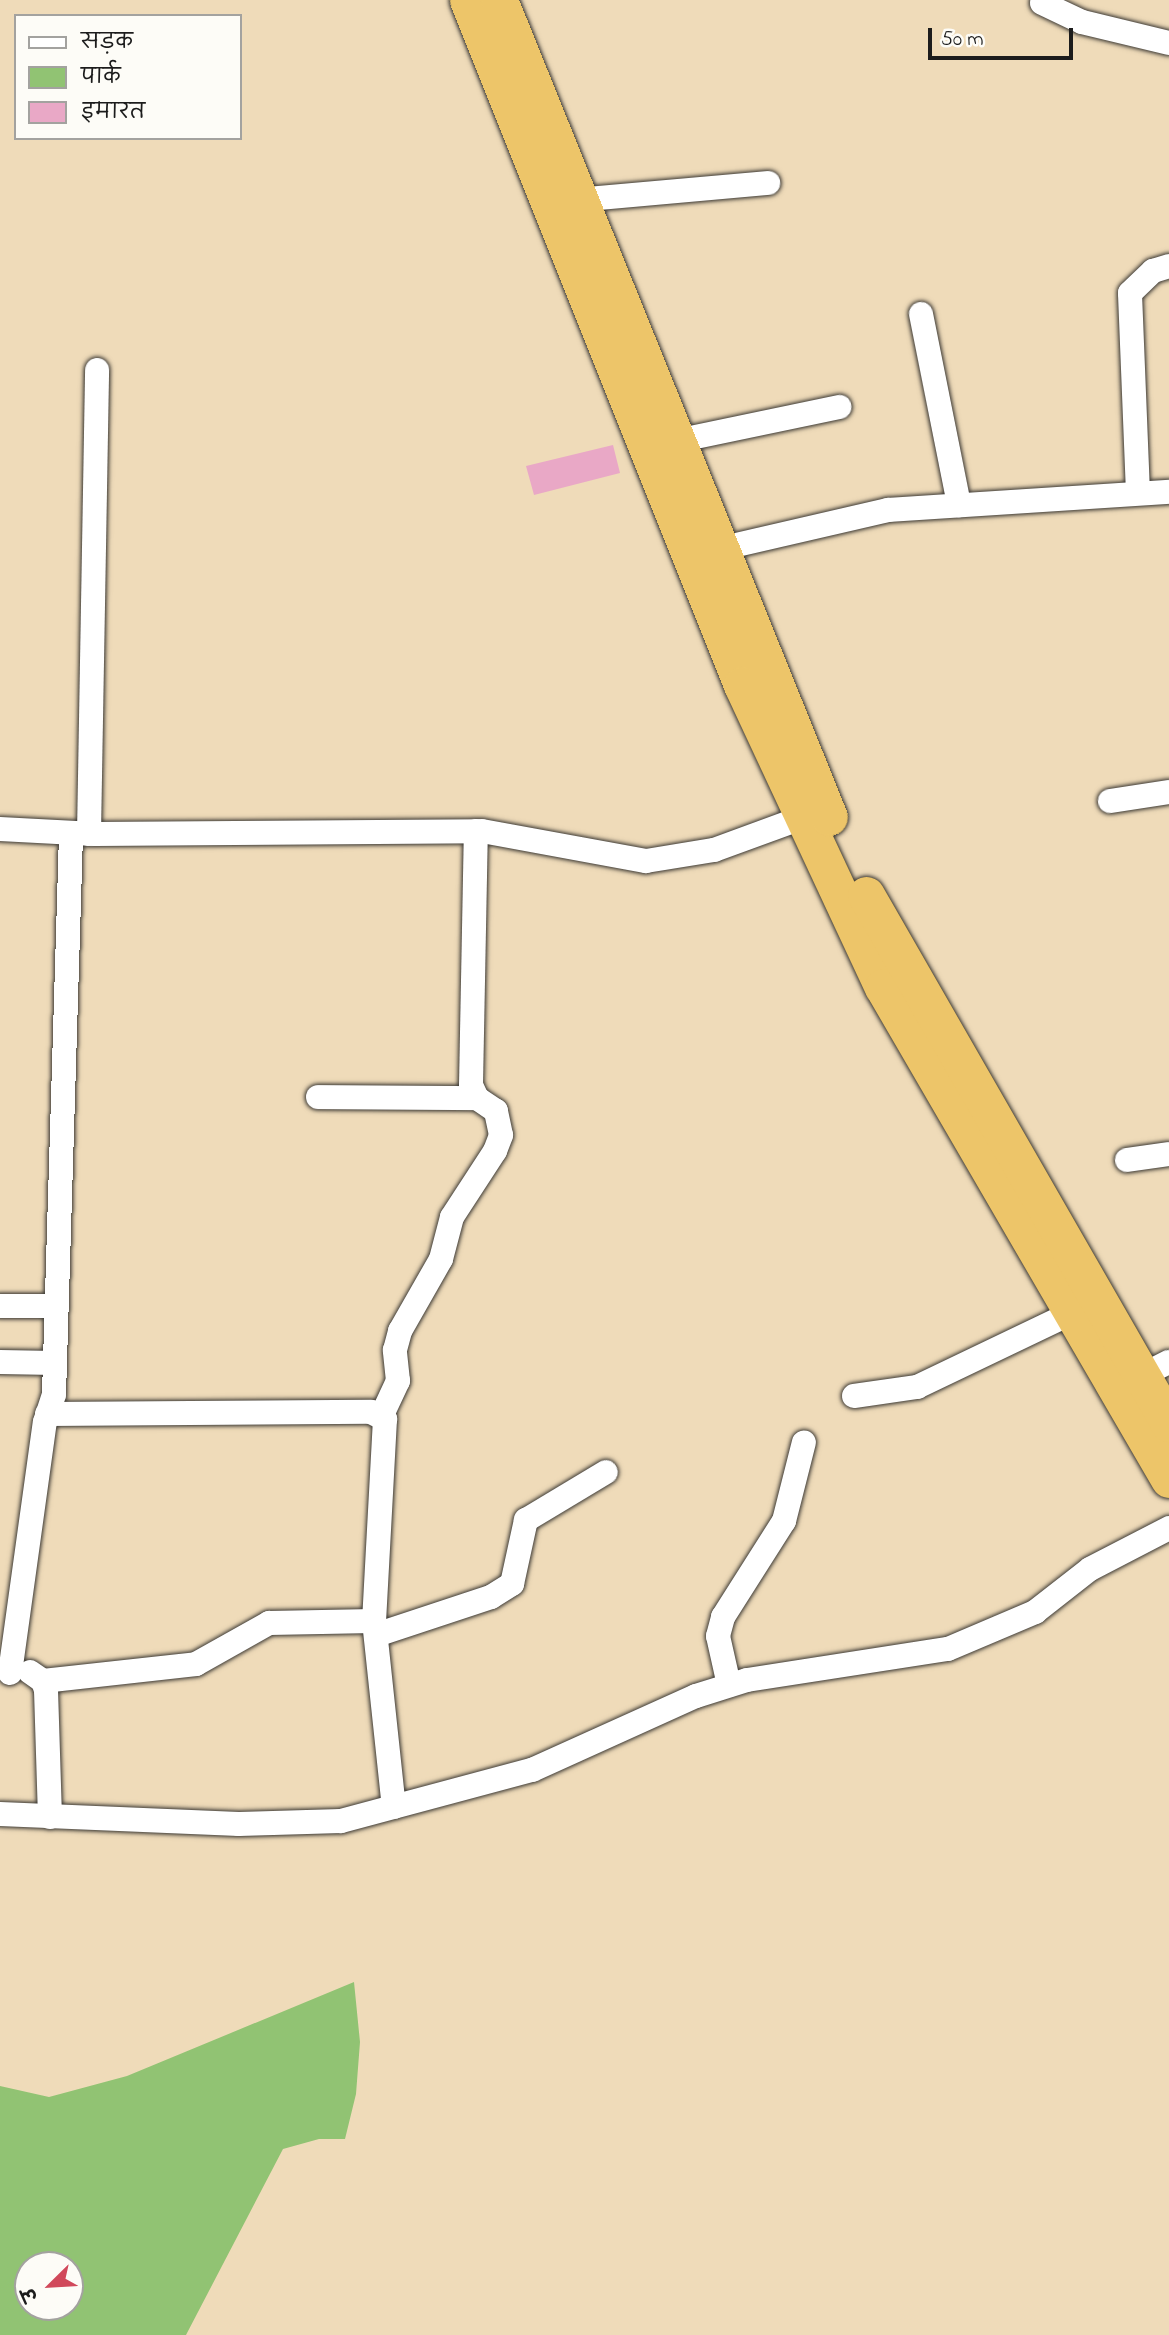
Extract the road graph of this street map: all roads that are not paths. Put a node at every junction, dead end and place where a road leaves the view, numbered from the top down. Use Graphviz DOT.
graph roads {
  1 [pos="468,0"];
  2 [pos="499,0"];
  3 [pos="1042,3"];
  4 [pos="1169,43"];
  5 [pos="768,183"];
  6 [pos="577,200"];
  7 [pos="1169,266"];
  8 [pos="921,314"];
  9 [pos="97,370"];
  10 [pos="839,407"];
  11 [pos="676,441"];
  12 [pos="1169,492"];
  13 [pos="1138,493"];
  14 [pos="959,505"];
  15 [pos="705,552"];
  16 [pos="1169,792"];
  17 [pos="1110,801"];
  18 [pos="815,813"];
  19 [pos="0,829"];
  20 [pos="477,831"];
  21 [pos="80,834"];
  22 [pos="318,1097"];
  23 [pos="477,1098"];
  24 [pos="1169,1154"];
  25 [pos="1127,1160"];
  26 [pos="0,1306"];
  27 [pos="57,1306"];
  28 [pos="1084,1307"];
  29 [pos="0,1362"];
  30 [pos="55,1363"];
  31 [pos="1155,1369"];
  32 [pos="854,1396"];
  33 [pos="47,1415"];
  34 [pos="382,1415"];
  35 [pos="1169,1423"];
  36 [pos="804,1442"];
  37 [pos="606,1472"];
  38 [pos="1169,1479"];
  39 [pos="1169,1528"];
  40 [pos="375,1628"];
  41 [pos="5,1673"];
  42 [pos="43,1681"];
  43 [pos="729,1685"];
  44 [pos="394,1807"];
  45 [pos="0,1814"];
  46 [pos="50,1816"];
  1 -- 15 [label="highway"];
  2 -- 6 [label="highway"];
  3 -- 4 [label="street"];
  5 -- 6 [label="street"];
  6 -- 11 [label="highway"];
  7 -- 13 [label="street"];
  8 -- 14 [label="street"];
  9 -- 21 [label="street"];
  10 -- 11 [label="street"];
  11 -- 15 [label="highway"];
  12 -- 13 [label="street"];
  13 -- 14 [label="street"];
  14 -- 15 [label="street"];
  15 -- 18 [label="highway"];
  16 -- 17 [label="street"];
  18 -- 20 [label="street"];
  18 -- 28 [label="highway"];
  19 -- 21 [label="street"];
  20 -- 21 [label="street"];
  20 -- 23 [label="street"];
  21 -- 27 [label="street"];
  22 -- 23 [label="street"];
  23 -- 34 [label="street"];
  24 -- 25 [label="street"];
  26 -- 27 [label="street"];
  27 -- 30 [label="street"];
  28 -- 31 [label="highway"];
  28 -- 32 [label="street"];
  28 -- 38 [label="highway"];
  29 -- 30 [label="street"];
  30 -- 33 [label="street"];
  31 -- 35 [label="highway"];
  33 -- 34 [label="street"];
  33 -- 41 [label="street"];
  34 -- 40 [label="street"];
  36 -- 43 [label="street"];
  37 -- 40 [label="street"];
  39 -- 43 [label="street"];
  40 -- 42 [label="street"];
  40 -- 44 [label="street"];
  41 -- 42 [label="street"];
  42 -- 46 [label="street"];
  43 -- 44 [label="street"];
  44 -- 46 [label="street"];
  45 -- 46 [label="street"];
}
